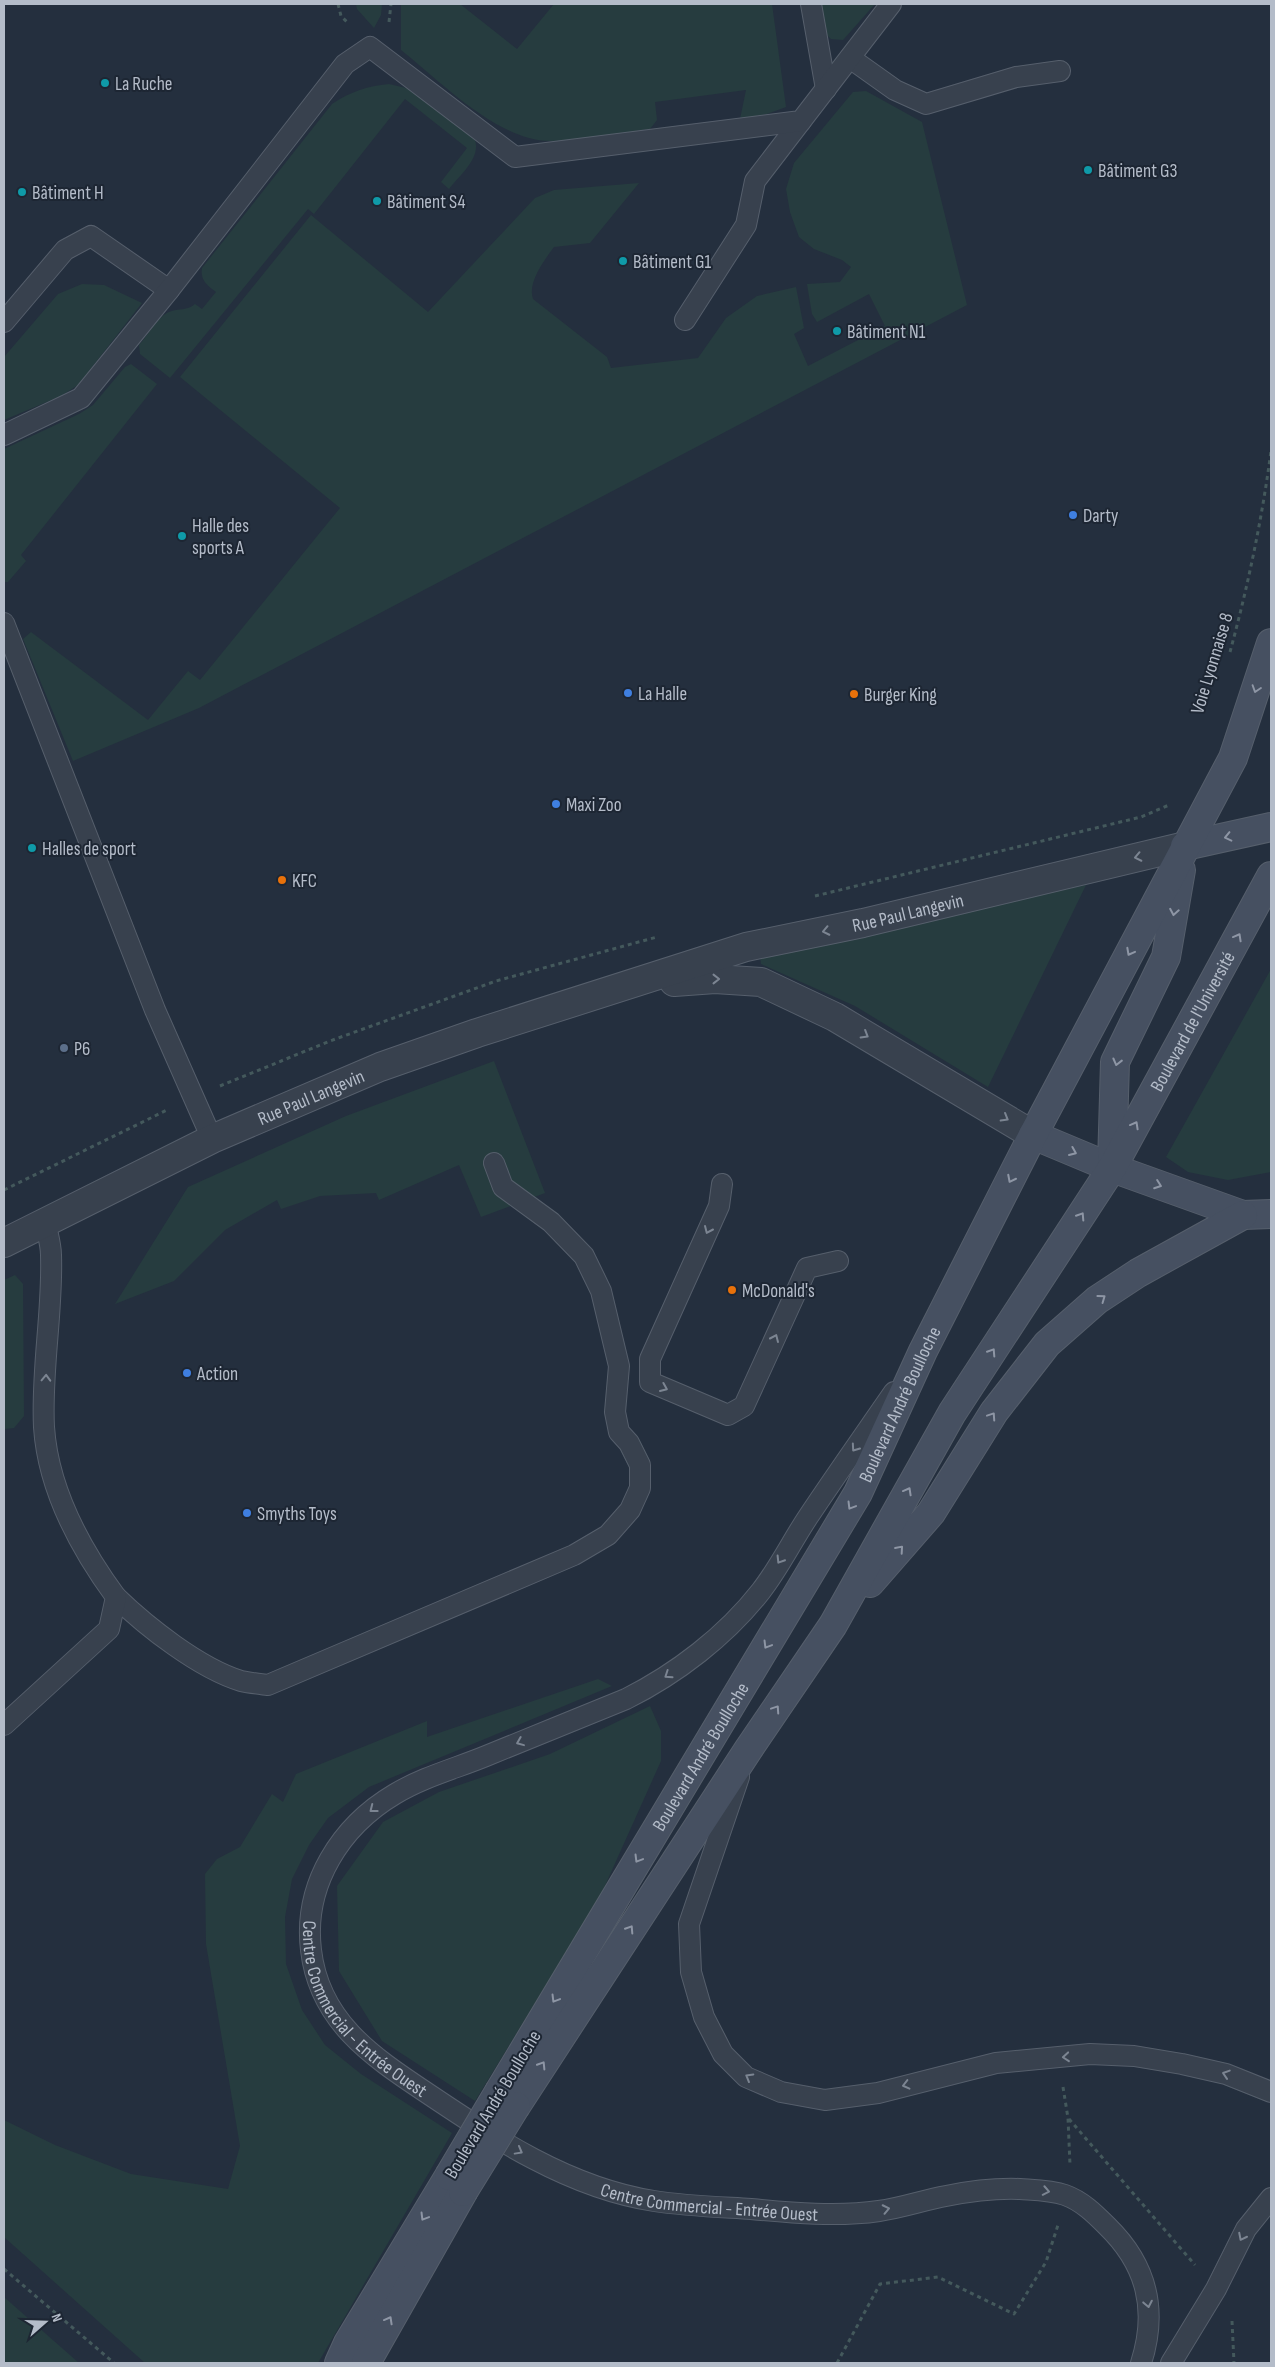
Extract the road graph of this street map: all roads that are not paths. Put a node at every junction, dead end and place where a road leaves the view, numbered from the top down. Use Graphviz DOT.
graph roads {
  1 [pos="810,4"];
  2 [pos="891,4"];
  3 [pos="850,58"];
  4 [pos="1060,71"];
  5 [pos="826,88"];
  6 [pos="802,121"];
  7 [pos="169,290"];
  8 [pos="686,320"];
  9 [pos="4,322"];
  10 [pos="4,435"];
  11 [pos="4,623"];
  12 [pos="1271,643"];
  13 [pos="1271,827"];
  14 [pos="1185,846"];
  15 [pos="1271,876"];
  16 [pos="632,985"];
  17 [pos="1033,1135"];
  18 [pos="212,1139"];
  19 [pos="494,1163"];
  20 [pos="1112,1168"];
  21 [pos="722,1184"];
  22 [pos="1271,1214"];
  23 [pos="1243,1215"];
  24 [pos="45,1222"];
  25 [pos="4,1243"];
  26 [pos="838,1261"];
  27 [pos="923,1351"];
  28 [pos="116,1597"];
  29 [pos="833,1625"];
  30 [pos="4,1725"];
  31 [pos="748,1750"];
  32 [pos="1271,2092"];
  33 [pos="508,2098"];
  34 [pos="456,2184"];
  35 [pos="1271,2198"];
  36 [pos="339,2363"];
  37 [pos="366,2363"];
  38 [pos="1141,2363"];
  39 [pos="1171,2363"];
  1 -- 5 [label="lane"];
  2 -- 3 [label="lane"];
  3 -- 4 [label="lane"];
  3 -- 5 [label="lane"];
  5 -- 6 [label="lane"];
  6 -- 7 [label="lane"];
  6 -- 8 [label="lane"];
  7 -- 9 [label="lane"];
  7 -- 10 [label="lane"];
  11 -- 18 [label="lane"];
  12 -- 14 [label="main road, one-way"];
  13 -- 14 [label="main road, one-way"];
  14 -- 16 [label="street, Rue Paul Langevin, one-way"];
  14 -- 17 [label="main road, one-way"];
  14 -- 20 [label="main road, one-way"];
  20 -- 15 [label="main road, Boulevard de l'Université, one-way"];
  16 -- 17 [label="street, Rue Paul Langevin, one-way"];
  16 -- 18 [label="street, Rue Paul Langevin"];
  17 -- 20 [label="main road, one-way"];
  17 -- 27 [label="main road, Boulevard André Boulloche, one-way"];
  18 -- 24 [label="street, Rue Paul Langevin"];
  19 -- 28 [label="lane"];
  20 -- 23 [label="main road, one-way"];
  29 -- 20 [label="main road, Boulevard André Boulloche, one-way"];
  21 -- 26 [label="lane, one-way"];
  22 -- 23 [label="main road"];
  29 -- 23 [label="main road, one-way"];
  24 -- 25 [label="street, Rue Paul Langevin"];
  28 -- 24 [label="lane, one-way"];
  27 -- 33 [label="main road, Boulevard André Boulloche, one-way"];
  27 -- 38 [label="lane, Centre Commercial - Entrée Ouest, one-way"];
  28 -- 30 [label="lane"];
  31 -- 29 [label="main road, Boulevard André Boulloche, one-way"];
  32 -- 31 [label="lane, one-way"];
  33 -- 31 [label="main road, Boulevard André Boulloche, one-way"];
  33 -- 34 [label="main road, Boulevard André Boulloche, bridge"];
  34 -- 36 [label="main road, Boulevard André Boulloche, one-way"];
  37 -- 34 [label="main road, Boulevard André Boulloche, one-way"];
  35 -- 39 [label="lane, one-way"];
}
